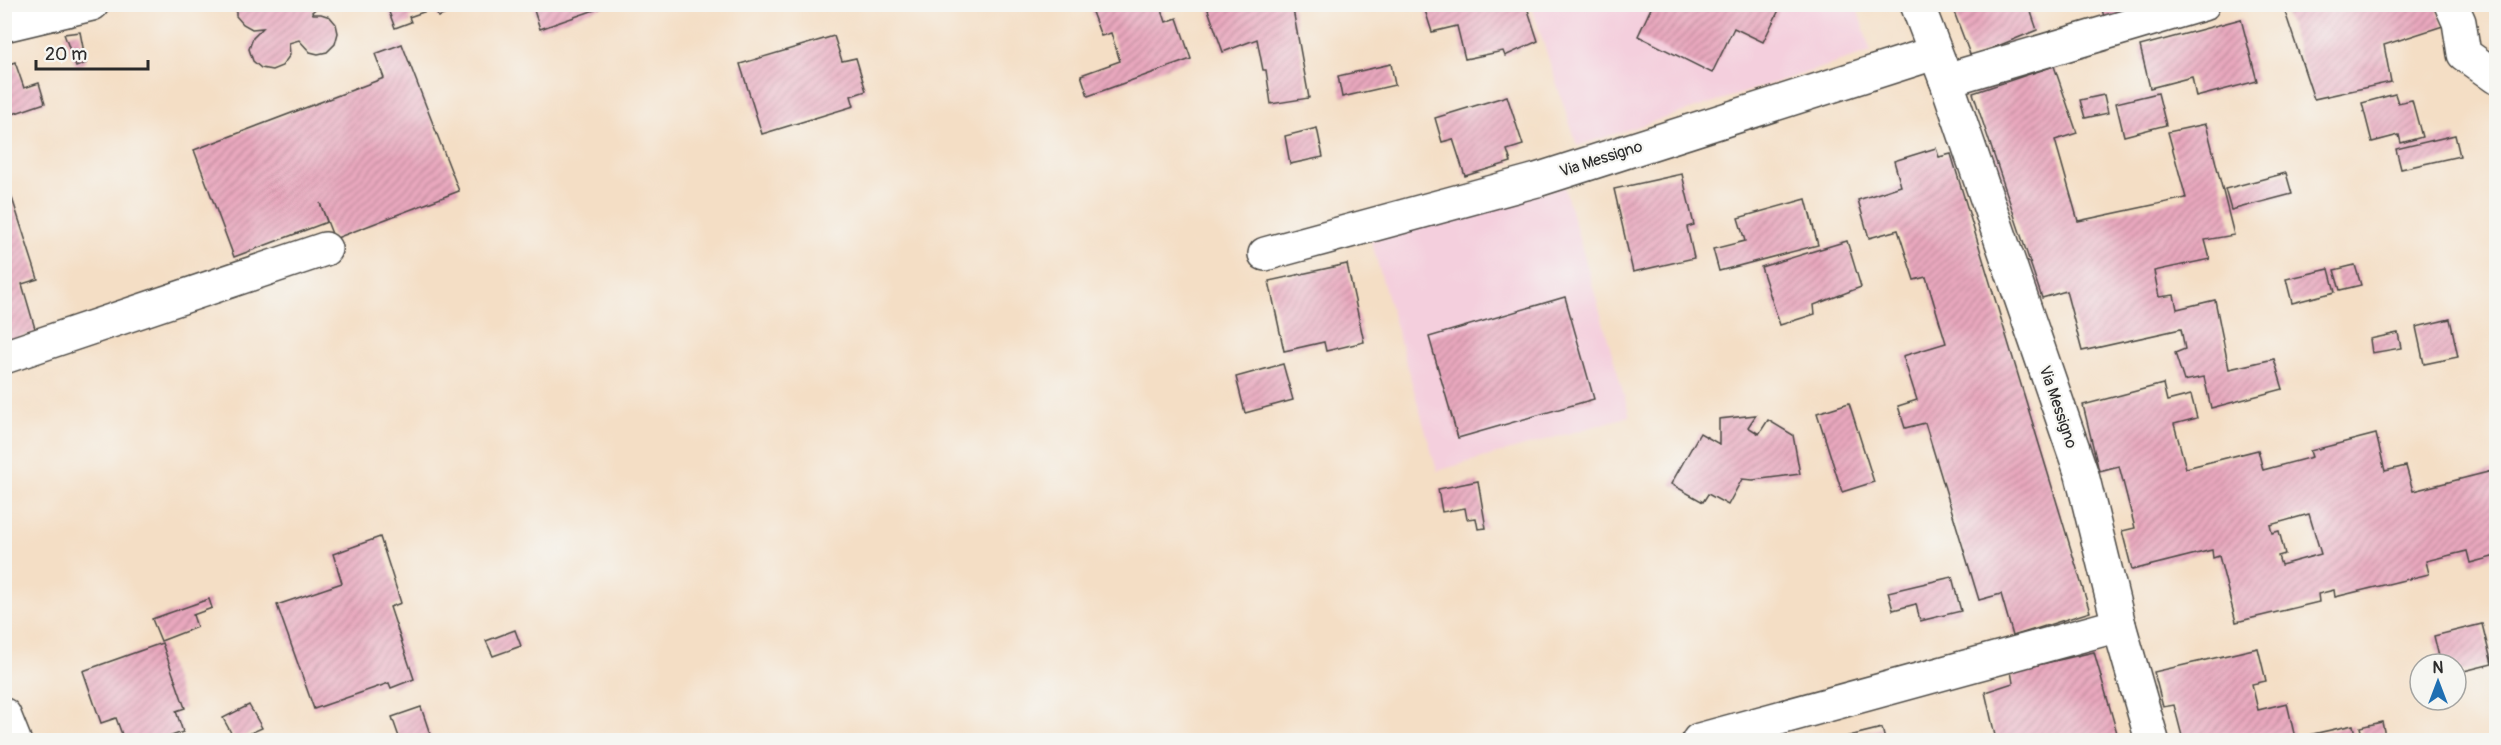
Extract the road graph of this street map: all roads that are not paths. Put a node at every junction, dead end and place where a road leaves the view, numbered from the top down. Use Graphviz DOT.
graph roads {
  1 [pos="92,4"];
  2 [pos="1917,4"];
  3 [pos="2203,4"];
  4 [pos="2451,4"];
  5 [pos="4,25"];
  6 [pos="1940,66"];
  7 [pos="2496,76"];
  8 [pos="325,249"];
  9 [pos="1265,254"];
  10 [pos="4,357"];
  11 [pos="2119,625"];
  12 [pos="4,716"];
  13 [pos="15,741"];
  14 [pos="1699,741"];
  15 [pos="2152,741"];
  1 -- 5 [label="street"];
  2 -- 6 [label="street, Via Messigno"];
  3 -- 6 [label="street, Via Messigno"];
  4 -- 7 [label="street"];
  6 -- 9 [label="street, Via Messigno"];
  6 -- 11 [label="street, Via Messigno"];
  8 -- 10 [label="street"];
  11 -- 14 [label="street"];
  11 -- 15 [label="street, Via Messigno"];
  12 -- 13 [label="street"];
}
